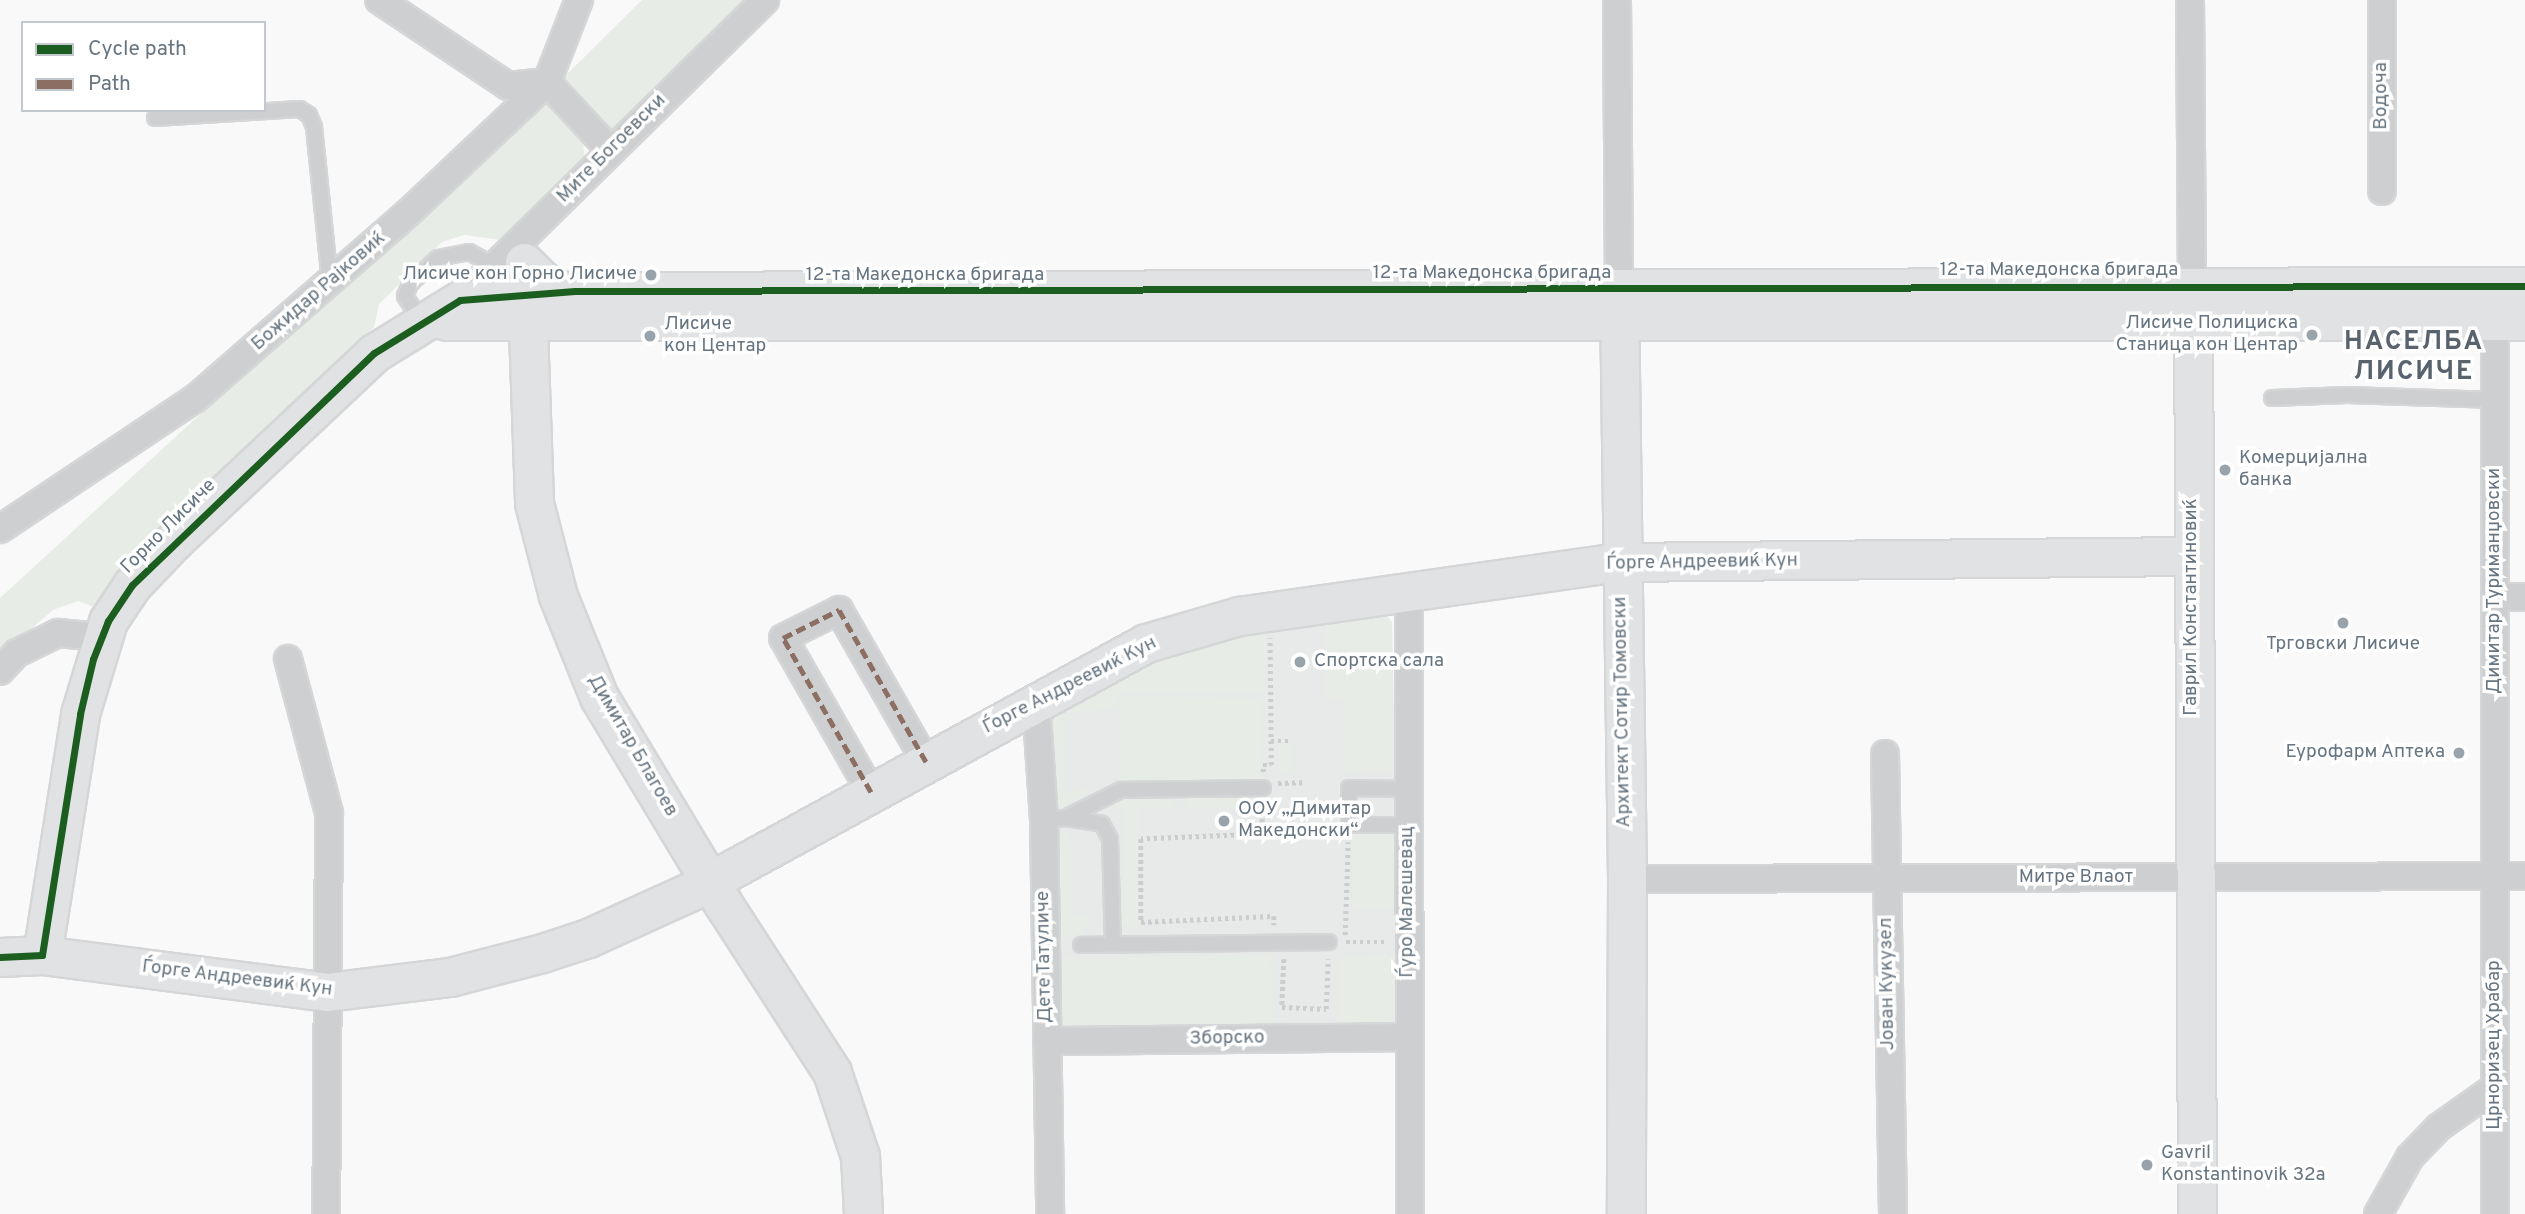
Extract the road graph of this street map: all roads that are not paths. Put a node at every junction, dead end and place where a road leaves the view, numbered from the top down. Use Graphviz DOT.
graph roads {
  1 [pos="379,0"];
  2 [pos="579,0"];
  3 [pos="765,0"];
  4 [pos="1617,0"];
  5 [pos="2190,0"];
  6 [pos="2382,0"];
  7 [pos="547,82"];
  8 [pos="266,110"];
  9 [pos="242,112"];
  10 [pos="155,118"];
  11 [pos="610,150"];
  12 [pos="2382,191"];
  13 [pos="519,277"];
  14 [pos="330,282"];
  15 [pos="460,300"];
  16 [pos="2193,302"];
  17 [pos="2510,304"];
  18 [pos="1618,305"];
  19 [pos="421,320"];
  20 [pos="2272,398"];
  21 [pos="2496,400"];
  22 [pos="0,530"];
  23 [pos="2192,556"];
  24 [pos="1619,562"];
  25 [pos="1409,591"];
  26 [pos="2495,597"];
  27 [pos="2525,597"];
  28 [pos="101,637"];
  29 [pos="288,659"];
  30 [pos="0,671"];
  31 [pos="1036,702"];
  32 [pos="1885,754"];
  33 [pos="926,762"];
  34 [pos="1263,785"];
  35 [pos="1408,789"];
  36 [pos="872,792"];
  37 [pos="1054,819"];
  38 [pos="1408,825"];
  39 [pos="2496,876"];
  40 [pos="2525,876"];
  41 [pos="1885,877"];
  42 [pos="2194,878"];
  43 [pos="1628,879"];
  44 [pos="710,882"];
  45 [pos="1329,942"];
  46 [pos="1114,944"];
  47 [pos="1081,945"];
  48 [pos="42,955"];
  49 [pos="0,957"];
  50 [pos="327,992"];
  51 [pos="1407,1037"];
  52 [pos="1046,1041"];
  53 [pos="2494,1088"];
  54 [pos="326,1214"];
  55 [pos="863,1214"];
  56 [pos="1049,1214"];
  57 [pos="1410,1214"];
  58 [pos="1626,1214"];
  59 [pos="1893,1214"];
  60 [pos="2197,1214"];
  61 [pos="2378,1214"];
  62 [pos="2495,1214"];
  1 -- 7 [label="street"];
  2 -- 7 [label="street, Божидар Рајковиќ"];
  3 -- 11 [label="street, Мите Богоевски"];
  4 -- 18 [label="street, Архитект Сотир Томовски"];
  5 -- 16 [label="street, Гаврил Константиновиќ"];
  6 -- 12 [label="street, Водоча"];
  7 -- 11 [label="street"];
  7 -- 14 [label="street, Божидар Рајковиќ"];
  8 -- 14 [label="lane"];
  9 -- 10 [label="lane"];
  11 -- 13 [label="street, Мите Богоевски"];
  13 -- 15 [label="street, 12-та Македонска бригада"];
  13 -- 18 [label="street, 12-та Македонска бригада"];
  13 -- 18 [label="street, 12-та Македонска бригада"];
  13 -- 19 [label="street, 12-та Македонска бригада"];
  13 -- 19 [label="lane"];
  13 -- 44 [label="street, Димитар Благоев"];
  14 -- 22 [label="street, Божидар Рајковиќ"];
  15 -- 19 [label="street, Горно Лисиче"];
  16 -- 17 [label="street, 12-та Македонска бригада"];
  16 -- 18 [label="street, 12-та Македонска бригада"];
  16 -- 23 [label="street, Гаврил Константиновиќ"];
  17 -- 21 [label="street, Димитар Туриманџовски"];
  18 -- 24 [label="street, Архитект Сотир Томовски"];
  19 -- 28 [label="street, Горно Лисиче"];
  20 -- 21 [label="lane"];
  21 -- 26 [label="street, Димитар Туриманџовски"];
  23 -- 24 [label="street, Ѓорге Андреевиќ Кун"];
  23 -- 42 [label="street, Гаврил Константиновиќ"];
  24 -- 25 [label="street, Ѓорге Андреевиќ Кун"];
  24 -- 43 [label="street, Архитект Сотир Томовски"];
  25 -- 31 [label="street, Ѓорге Андреевиќ Кун"];
  25 -- 35 [label="street, Ѓуро Малешевац"];
  26 -- 27 [label="street"];
  26 -- 39 [label="street, Димитар Туриманџовски"];
  28 -- 30 [label="street"];
  28 -- 48 [label="street, Горно Лисиче"];
  29 -- 50 [label="street"];
  31 -- 33 [label="street, Ѓорге Андреевиќ Кун"];
  31 -- 37 [label="street, Дете Татуличе"];
  32 -- 41 [label="street, Јован Кукузел"];
  33 -- 36 [label="street, Ѓорге Андреевиќ Кун"];
  33 -- 36 [label="street"];
  34 -- 37 [label="lane"];
  35 -- 38 [label="street, Ѓуро Малешевац"];
  35 -- 38 [label="lane"];
  36 -- 44 [label="street, Ѓорге Андреевиќ Кун"];
  37 -- 46 [label="lane"];
  37 -- 52 [label="street, Дете Татуличе"];
  38 -- 51 [label="street, Ѓуро Малешевац"];
  39 -- 40 [label="street, Митре Влаот"];
  39 -- 42 [label="street, Митре Влаот"];
  39 -- 53 [label="street, Црноризец Храбар"];
  41 -- 42 [label="street, Митре Влаот"];
  41 -- 43 [label="street, Митре Влаот"];
  41 -- 59 [label="street, Јован Кукузел"];
  42 -- 60 [label="street, Гаврил Константиновиќ"];
  43 -- 58 [label="street, Архитект Сотир Томовски"];
  44 -- 50 [label="street, Ѓорге Андреевиќ Кун"];
  44 -- 55 [label="street, Димитар Благоев"];
  45 -- 46 [label="lane"];
  46 -- 47 [label="lane"];
  48 -- 49 [label="street"];
  48 -- 50 [label="street, Ѓорге Андреевиќ Кун"];
  50 -- 54 [label="street"];
  51 -- 52 [label="street, Зборско"];
  51 -- 57 [label="street, Ѓуро Малешевац"];
  52 -- 56 [label="street, Дете Татуличе"];
  53 -- 61 [label="street"];
  53 -- 62 [label="street, Црноризец Храбар"];
}
